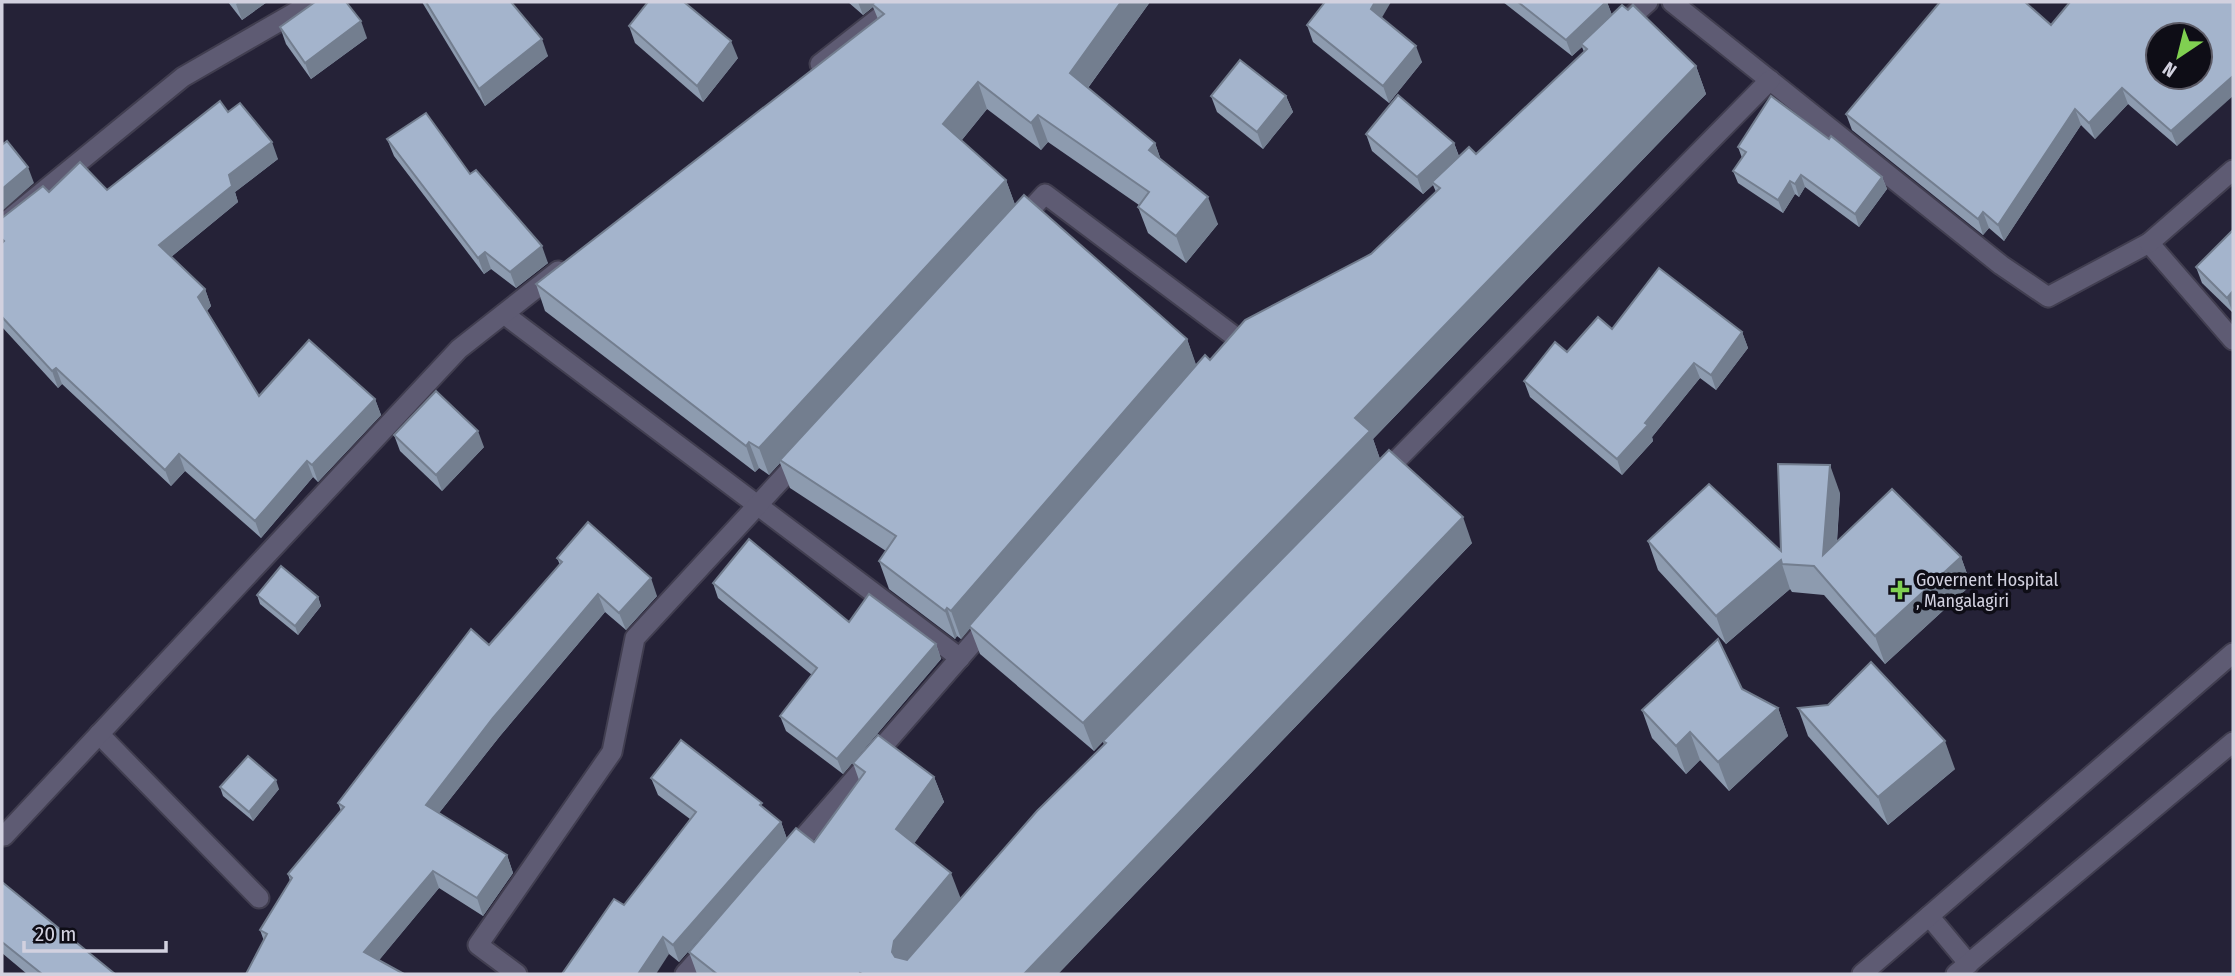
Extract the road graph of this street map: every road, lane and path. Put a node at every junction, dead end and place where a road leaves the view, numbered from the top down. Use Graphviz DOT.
graph roads {
  1 [pos="313,2"];
  2 [pos="899,2"];
  3 [pos="1648,2"];
  4 [pos="1672,2"];
  5 [pos="1607,39"];
  6 [pos="800,80"];
  7 [pos="1770,80"];
  8 [pos="2233,170"];
  9 [pos="2,225"];
  10 [pos="1008,234"];
  11 [pos="2149,243"];
  12 [pos="570,262"];
  13 [pos="504,314"];
  14 [pos="1239,340"];
  15 [pos="2233,341"];
  16 [pos="813,445"];
  17 [pos="1363,494"];
  18 [pos="757,506"];
  19 [pos="1005,606"];
  20 [pos="2233,653"];
  21 [pos="960,658"];
  22 [pos="99,734"];
  23 [pos="2233,742"];
  24 [pos="4,836"];
  25 [pos="777,869"];
  26 [pos="259,898"];
  27 [pos="1928,916"];
  28 [pos="722,932"];
  29 [pos="1963,969"];
  30 [pos="517,974"];
  31 [pos="685,974"];
  32 [pos="1862,974"];
  1 -- 9 [label="street"];
  2 -- 6 [label="street"];
  3 -- 5 [label="street"];
  4 -- 7 [label="street"];
  7 -- 11 [label="street"];
  7 -- 17 [label="street"];
  8 -- 11 [label="street"];
  10 -- 14 [label="street"];
  11 -- 15 [label="street"];
  12 -- 13 [label="street"];
  13 -- 18 [label="street"];
  13 -- 22 [label="street"];
  16 -- 18 [label="street"];
  18 -- 21 [label="street"];
  18 -- 30 [label="street"];
  19 -- 21 [label="street"];
  20 -- 27 [label="street"];
  21 -- 25 [label="street"];
  22 -- 24 [label="street"];
  22 -- 26 [label="street"];
  23 -- 29 [label="street"];
  27 -- 29 [label="street"];
  27 -- 32 [label="street"];
  28 -- 31 [label="street"];
}
